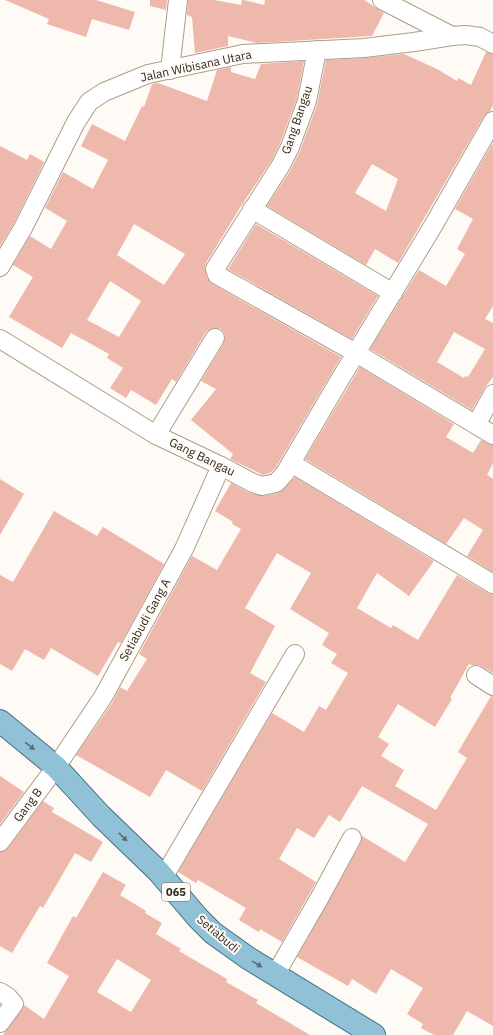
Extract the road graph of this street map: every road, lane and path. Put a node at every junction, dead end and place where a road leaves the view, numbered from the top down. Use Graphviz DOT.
graph roads {
  1 [pos="178,0"];
  2 [pos="382,0"];
  3 [pos="452,36"];
  4 [pos="493,44"];
  5 [pos="317,50"];
  6 [pos="170,70"];
  7 [pos="493,122"];
  8 [pos="252,209"];
  9 [pos="0,267"];
  10 [pos="393,293"];
  11 [pos="215,338"];
  12 [pos="0,339"];
  13 [pos="356,353"];
  14 [pos="493,394"];
  15 [pos="476,425"];
  16 [pos="156,435"];
  17 [pos="493,435"];
  18 [pos="291,463"];
  19 [pos="221,466"];
  20 [pos="493,584"];
  21 [pos="295,654"];
  22 [pos="476,675"];
  23 [pos="493,686"];
  24 [pos="0,721"];
  25 [pos="56,767"];
  26 [pos="352,838"];
  27 [pos="0,842"];
  28 [pos="163,878"];
  29 [pos="275,975"];
  30 [pos="0,992"];
  31 [pos="0,1023"];
  32 [pos="372,1035"];
  1 -- 6 [label="street"];
  2 -- 3 [label="street"];
  3 -- 4 [label="street, Jalan Wibisana Utara"];
  3 -- 5 [label="street, Jalan Wibisana Utara"];
  5 -- 6 [label="street, Jalan Wibisana Utara"];
  5 -- 8 [label="street, Gang Bangau"];
  6 -- 9 [label="street, Jalan Wibisana Utara"];
  7 -- 10 [label="street"];
  8 -- 10 [label="street"];
  8 -- 13 [label="street, Gang Bangau"];
  10 -- 13 [label="street"];
  11 -- 16 [label="street"];
  12 -- 16 [label="street, Gang Bangau"];
  13 -- 15 [label="street, Gang Bangau"];
  13 -- 18 [label="street, Gang Bangau"];
  14 -- 15 [label="street"];
  15 -- 17 [label="street, Gang Bangau"];
  16 -- 19 [label="street, Gang Bangau"];
  18 -- 19 [label="street, Gang Bangau"];
  18 -- 20 [label="street"];
  19 -- 25 [label="street, Setiabudi Gang A"];
  21 -- 28 [label="street"];
  22 -- 23 [label="street"];
  24 -- 25 [label="main road, Setiabudi / 065, one-way"];
  25 -- 27 [label="street, Gang B"];
  25 -- 28 [label="main road, Setiabudi / 065, one-way"];
  26 -- 29 [label="street"];
  28 -- 29 [label="main road, Setiabudi / 065, one-way"];
  29 -- 32 [label="main road, Setiabudi / 065"];
  30 -- 31 [label="street"];
}
